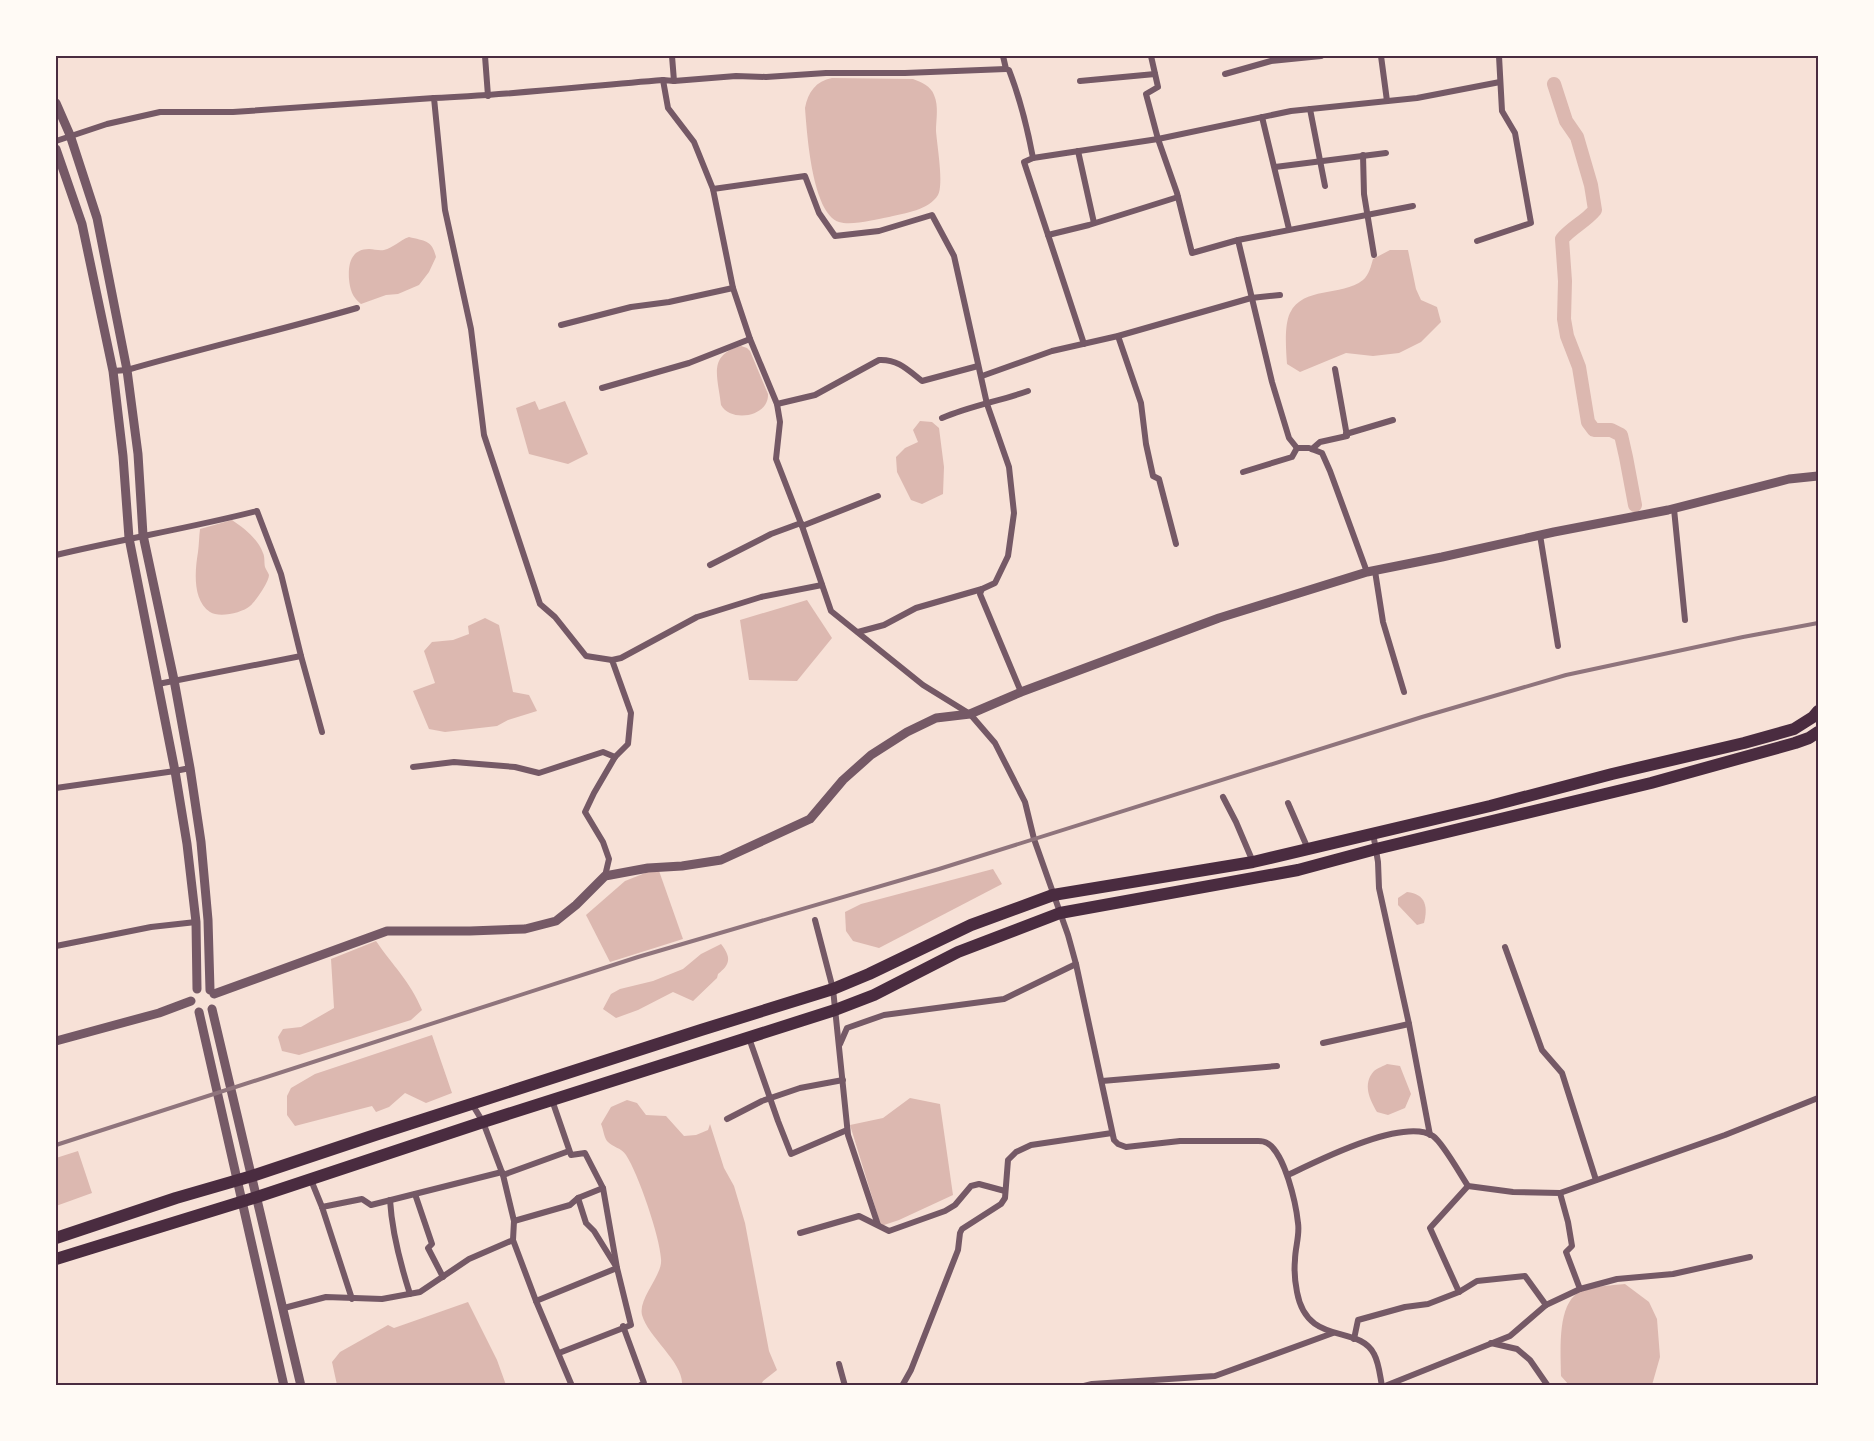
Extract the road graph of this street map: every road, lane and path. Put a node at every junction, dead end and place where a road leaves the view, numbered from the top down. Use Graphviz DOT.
graph roads {
  1 [pos="485,56"];
  2 [pos="672,56"];
  3 [pos="1003,56"];
  4 [pos="1151,56"];
  5 [pos="1321,56"];
  6 [pos="1381,56"];
  7 [pos="1499,56"];
  8 [pos="1006,69"];
  9 [pos="1155,74"];
  10 [pos="1225,74"];
  11 [pos="663,80"];
  12 [pos="674,81"];
  13 [pos="1080,81"];
  14 [pos="1500,82"];
  15 [pos="488,96"];
  16 [pos="434,98"];
  17 [pos="1387,100"];
  18 [pos="56,103"];
  19 [pos="1310,109"];
  20 [pos="1263,117"];
  21 [pos="70,135"];
  22 [pos="1158,139"];
  23 [pos="56,141"];
  24 [pos="56,149"];
  25 [pos="1077,151"];
  26 [pos="1386,153"];
  27 [pos="1363,155"];
  28 [pos="1033,158"];
  29 [pos="1320,162"];
  30 [pos="1275,166"];
  31 [pos="1325,186"];
  32 [pos="713,189"];
  33 [pos="1178,197"];
  34 [pos="1413,207"];
  35 [pos="1367,215"];
  36 [pos="1094,223"];
  37 [pos="1289,229"];
  38 [pos="1048,235"];
  39 [pos="1238,240"];
  40 [pos="1477,241"];
  41 [pos="1374,255"];
  42 [pos="733,288"];
  43 [pos="1280,295"];
  44 [pos="1251,298"];
  45 [pos="357,308"];
  46 [pos="561,325"];
  47 [pos="1118,336"];
  48 [pos="750,339"];
  49 [pos="1084,344"];
  50 [pos="978,366"];
  51 [pos="1335,369"];
  52 [pos="127,370"];
  53 [pos="113,371"];
  54 [pos="982,376"];
  55 [pos="602,388"];
  56 [pos="1028,391"];
  57 [pos="777,404"];
  58 [pos="987,404"];
  59 [pos="942,418"];
  60 [pos="1393,420"];
  61 [pos="1346,434"];
  62 [pos="1297,448"];
  63 [pos="1312,449"];
  64 [pos="1244,472"];
  65 [pos="1818,476"];
  66 [pos="878,496"];
  67 [pos="1674,509"];
  68 [pos="802,525"];
  69 [pos="143,535"];
  70 [pos="1540,535"];
  71 [pos="129,538"];
  72 [pos="1176,544"];
  73 [pos="56,555"];
  74 [pos="710,565"];
  75 [pos="1371,571"];
  76 [pos="822,585"];
  77 [pos="982,589"];
  78 [pos="1685,620"];
  79 [pos="858,632"];
  80 [pos="1558,646"];
  81 [pos="301,656"];
  82 [pos="612,660"];
  83 [pos="174,680"];
  84 [pos="158,684"];
  85 [pos="1021,692"];
  86 [pos="1404,692"];
  87 [pos="1818,711"];
  88 [pos="970,714"];
  89 [pos="322,732"];
  90 [pos="1818,732"];
  91 [pos="615,757"];
  92 [pos="413,766"];
  93 [pos="190,768"];
  94 [pos="175,771"];
  95 [pos="56,788"];
  96 [pos="1223,797"];
  97 [pos="1288,803"];
  98 [pos="1373,832"];
  99 [pos="1308,849"];
  100 [pos="1376,849"];
  101 [pos="1253,862"];
  102 [pos="605,876"];
  103 [pos="1053,895"];
  104 [pos="1059,913"];
  105 [pos="815,920"];
  106 [pos="196,922"];
  107 [pos="56,946"];
  108 [pos="1506,947"];
  109 [pos="1076,964"];
  110 [pos="197,989"];
  111 [pos="833,989"];
  112 [pos="212,992"];
  113 [pos="191,1001"];
  114 [pos="212,1009"];
  115 [pos="835,1010"];
  116 [pos="199,1012"];
  117 [pos="1409,1024"];
  118 [pos="749,1038"];
  119 [pos="56,1041"];
  120 [pos="1323,1042"];
  121 [pos="839,1045"];
  122 [pos="1277,1066"];
  123 [pos="843,1080"];
  124 [pos="1102,1082"];
  125 [pos="770,1098"];
  126 [pos="1818,1098"];
  127 [pos="552,1100"];
  128 [pos="472,1104"];
  129 [pos="727,1119"];
  130 [pos="483,1122"];
  131 [pos="847,1130"];
  132 [pos="1112,1133"];
  133 [pos="1430,1135"];
  134 [pos="570,1151"];
  135 [pos="502,1173"];
  136 [pos="1288,1175"];
  137 [pos="252,1176"];
  138 [pos="311,1179"];
  139 [pos="236,1180"];
  140 [pos="1596,1180"];
  141 [pos="1468,1186"];
  142 [pos="603,1188"];
  143 [pos="1005,1191"];
  144 [pos="1560,1193"];
  145 [pos="415,1194"];
  146 [pos="257,1197"];
  147 [pos="578,1198"];
  148 [pos="390,1200"];
  149 [pos="241,1201"];
  150 [pos="322,1207"];
  151 [pos="514,1221"];
  152 [pos="878,1225"];
  153 [pos="800,1233"];
  154 [pos="56,1238"];
  155 [pos="513,1240"];
  156 [pos="1750,1257"];
  157 [pos="56,1259"];
  158 [pos="617,1268"];
  159 [pos="443,1277"];
  160 [pos="1580,1289"];
  161 [pos="1459,1292"];
  162 [pos="410,1294"];
  163 [pos="352,1299"];
  164 [pos="536,1301"];
  165 [pos="1546,1305"];
  166 [pos="284,1308"];
  167 [pos="623,1326"];
  168 [pos="1333,1332"];
  169 [pos="1354,1339"];
  170 [pos="1491,1343"];
  171 [pos="559,1353"];
  172 [pos="839,1364"];
  173 [pos="284,1386"];
  174 [pos="301,1386"];
  175 [pos="572,1386"];
  176 [pos="639,1386"];
  177 [pos="845,1386"];
  178 [pos="902,1386"];
  179 [pos="1084,1386"];
  180 [pos="1384,1386"];
  181 [pos="1548,1386"];
  1 -- 15 [label="street"];
  2 -- 12 [label="street"];
  3 -- 8 [label="street"];
  4 -- 9 [label="street"];
  5 -- 10 [label="street"];
  6 -- 17 [label="street"];
  7 -- 14 [label="street"];
  8 -- 12 [label="street"];
  8 -- 28 [label="street"];
  9 -- 13 [label="street"];
  9 -- 22 [label="street"];
  11 -- 12 [label="street"];
  11 -- 15 [label="street"];
  11 -- 32 [label="street"];
  14 -- 17 [label="street"];
  14 -- 40 [label="street"];
  15 -- 16 [label="street"];
  16 -- 21 [label="street"];
  16 -- 82 [label="street"];
  17 -- 19 [label="street"];
  18 -- 21 [label="street"];
  19 -- 20 [label="street"];
  19 -- 29 [label="street"];
  20 -- 22 [label="street"];
  20 -- 30 [label="street"];
  21 -- 23 [label="street"];
  21 -- 52 [label="street"];
  22 -- 25 [label="street"];
  22 -- 33 [label="street"];
  24 -- 53 [label="street"];
  25 -- 28 [label="street"];
  25 -- 36 [label="street"];
  26 -- 27 [label="street"];
  27 -- 29 [label="street"];
  27 -- 35 [label="street"];
  28 -- 38 [label="street"];
  29 -- 30 [label="street"];
  29 -- 31 [label="street"];
  30 -- 37 [label="street"];
  32 -- 42 [label="street"];
  32 -- 50 [label="street"];
  33 -- 36 [label="street"];
  33 -- 39 [label="street"];
  34 -- 35 [label="street"];
  35 -- 37 [label="street"];
  35 -- 41 [label="street"];
  36 -- 38 [label="street"];
  37 -- 39 [label="street"];
  38 -- 49 [label="street"];
  39 -- 44 [label="street"];
  42 -- 46 [label="street"];
  42 -- 48 [label="street"];
  43 -- 44 [label="street"];
  44 -- 47 [label="street"];
  44 -- 62 [label="street"];
  45 -- 52 [label="street"];
  47 -- 49 [label="street"];
  47 -- 72 [label="street"];
  48 -- 55 [label="street"];
  48 -- 57 [label="street"];
  49 -- 54 [label="street"];
  50 -- 54 [label="street"];
  50 -- 57 [label="street"];
  51 -- 61 [label="street"];
  52 -- 53 [label="street"];
  52 -- 69 [label="street"];
  53 -- 71 [label="street"];
  54 -- 58 [label="street"];
  56 -- 58 [label="street"];
  57 -- 68 [label="street"];
  58 -- 59 [label="street"];
  58 -- 77 [label="street"];
  60 -- 61 [label="street"];
  61 -- 63 [label="street"];
  62 -- 63 [label="street"];
  62 -- 64 [label="street"];
  63 -- 75 [label="street"];
  65 -- 67 [label="street"];
  66 -- 68 [label="street"];
  67 -- 70 [label="street"];
  67 -- 78 [label="street"];
  68 -- 74 [label="street"];
  68 -- 76 [label="street"];
  69 -- 71 [label="street"];
  69 -- 81 [label="street"];
  69 -- 83 [label="street"];
  70 -- 75 [label="street"];
  70 -- 80 [label="street"];
  71 -- 73 [label="street"];
  71 -- 84 [label="street"];
  75 -- 85 [label="street"];
  75 -- 86 [label="street"];
  76 -- 79 [label="street"];
  76 -- 82 [label="street"];
  77 -- 79 [label="street"];
  77 -- 85 [label="street"];
  79 -- 88 [label="street"];
  81 -- 83 [label="street"];
  81 -- 89 [label="street"];
  82 -- 91 [label="street"];
  83 -- 84 [label="street"];
  83 -- 93 [label="street"];
  84 -- 94 [label="street"];
  85 -- 88 [label="street"];
  87 -- 98 [label="main road"];
  88 -- 102 [label="street"];
  88 -- 103 [label="street"];
  90 -- 100 [label="main road"];
  91 -- 92 [label="street"];
  91 -- 102 [label="street"];
  93 -- 94 [label="street"];
  93 -- 112 [label="street"];
  94 -- 95 [label="street"];
  94 -- 106 [label="street"];
  96 -- 101 [label="street"];
  97 -- 99 [label="street"];
  98 -- 99 [label="main road"];
  98 -- 100 [label="street"];
  99 -- 101 [label="main road"];
  100 -- 104 [label="main road"];
  100 -- 117 [label="street"];
  101 -- 103 [label="main road"];
  102 -- 112 [label="street"];
  103 -- 104 [label="street"];
  103 -- 111 [label="main road"];
  104 -- 109 [label="street"];
  104 -- 115 [label="main road"];
  105 -- 111 [label="street"];
  106 -- 107 [label="street"];
  106 -- 110 [label="street"];
  108 -- 140 [label="street"];
  109 -- 121 [label="street"];
  109 -- 124 [label="street"];
  110 -- 112 [label="street"];
  110 -- 113 [label="street"];
  111 -- 115 [label="street"];
  111 -- 128 [label="main road"];
  112 -- 114 [label="street"];
  113 -- 116 [label="street"];
  113 -- 119 [label="street"];
  114 -- 116 [label="street"];
  114 -- 137 [label="street"];
  115 -- 118 [label="main road"];
  115 -- 121 [label="street"];
  116 -- 139 [label="street"];
  117 -- 120 [label="street"];
  117 -- 133 [label="street"];
  118 -- 125 [label="street"];
  118 -- 127 [label="main road"];
  121 -- 123 [label="street"];
  122 -- 124 [label="street"];
  123 -- 125 [label="street"];
  123 -- 131 [label="street"];
  124 -- 132 [label="street"];
  125 -- 129 [label="street"];
  125 -- 131 [label="street"];
  126 -- 140 [label="street"];
  127 -- 130 [label="main road"];
  127 -- 134 [label="street"];
  128 -- 130 [label="street"];
  128 -- 137 [label="main road"];
  130 -- 135 [label="street"];
  130 -- 138 [label="main road"];
  131 -- 152 [label="street"];
  132 -- 136 [label="street"];
  132 -- 143 [label="street"];
  133 -- 136 [label="street"];
  133 -- 141 [label="street"];
  134 -- 135 [label="street"];
  134 -- 142 [label="street"];
  135 -- 145 [label="street"];
  135 -- 151 [label="street"];
  136 -- 168 [label="street"];
  137 -- 139 [label="main road"];
  137 -- 146 [label="street"];
  138 -- 146 [label="main road"];
  138 -- 150 [label="street"];
  139 -- 149 [label="street"];
  139 -- 154 [label="main road"];
  140 -- 144 [label="street"];
  141 -- 144 [label="street"];
  141 -- 161 [label="street"];
  142 -- 147 [label="street"];
  142 -- 158 [label="street"];
  143 -- 152 [label="street"];
  143 -- 178 [label="street"];
  144 -- 160 [label="street"];
  145 -- 148 [label="street"];
  145 -- 159 [label="street"];
  146 -- 149 [label="main road"];
  146 -- 166 [label="street"];
  147 -- 151 [label="street"];
  147 -- 158 [label="street"];
  148 -- 150 [label="street"];
  148 -- 162 [label="street"];
  149 -- 157 [label="main road"];
  149 -- 173 [label="street"];
  150 -- 163 [label="street"];
  151 -- 155 [label="street"];
  152 -- 153 [label="street"];
  155 -- 159 [label="street"];
  155 -- 164 [label="street"];
  156 -- 160 [label="street"];
  158 -- 164 [label="street"];
  158 -- 167 [label="street"];
  159 -- 162 [label="street"];
  160 -- 165 [label="street"];
  161 -- 165 [label="street"];
  161 -- 169 [label="street"];
  162 -- 163 [label="street"];
  163 -- 166 [label="street"];
  164 -- 171 [label="street"];
  165 -- 170 [label="street"];
  166 -- 174 [label="street"];
  167 -- 171 [label="street"];
  167 -- 176 [label="street"];
  168 -- 169 [label="street"];
  168 -- 179 [label="street"];
  169 -- 180 [label="street"];
  170 -- 180 [label="street"];
  170 -- 181 [label="street"];
  171 -- 175 [label="street"];
  172 -- 177 [label="street"];
}
